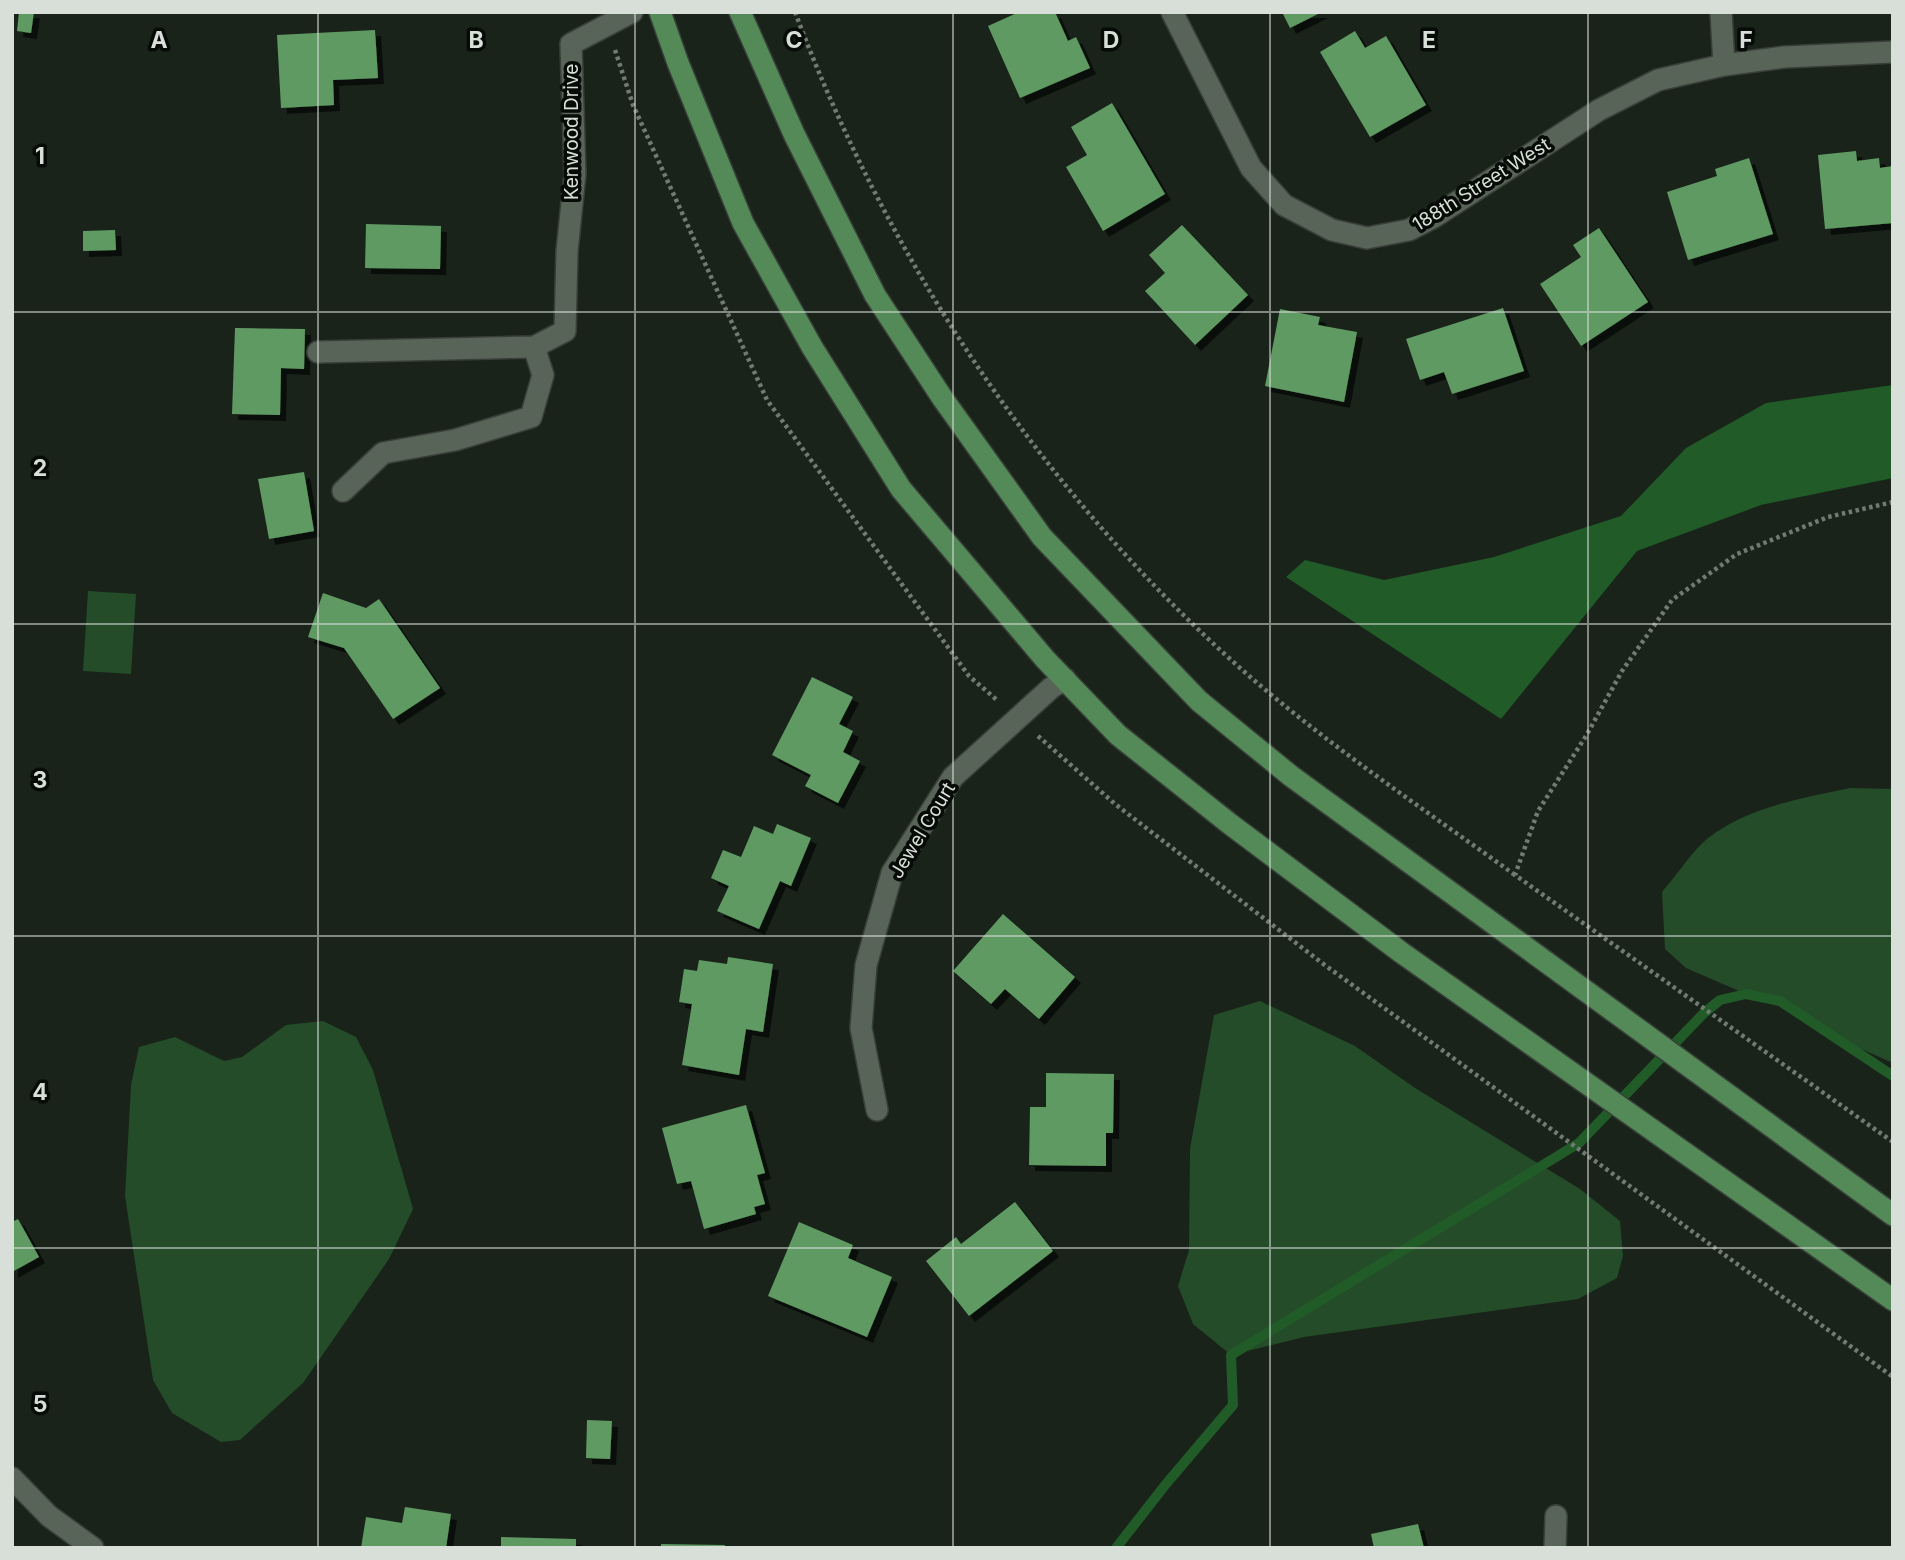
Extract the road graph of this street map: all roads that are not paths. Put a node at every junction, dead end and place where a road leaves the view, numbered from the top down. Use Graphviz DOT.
graph roads {
  1 [pos="632,12"];
  2 [pos="660,12"];
  3 [pos="740,12"];
  4 [pos="1172,12"];
  5 [pos="1721,12"];
  6 [pos="1893,52"];
  7 [pos="1724,65"];
  8 [pos="534,347"];
  9 [pos="318,352"];
  10 [pos="344,491"];
  11 [pos="1065,679"];
  12 [pos="877,1110"];
  13 [pos="1893,1215"];
  14 [pos="1893,1300"];
  15 [pos="12,1478"];
  16 [pos="1556,1516"];
  17 [pos="93,1548"];
  18 [pos="1555,1548"];
  1 -- 8 [label="street, Kenwood Drive"];
  2 -- 11 [label="main road"];
  3 -- 13 [label="main road"];
  4 -- 7 [label="street, 188th Street West"];
  5 -- 7 [label="street"];
  6 -- 7 [label="street, 188th Street West"];
  8 -- 9 [label="street"];
  8 -- 10 [label="street"];
  11 -- 12 [label="street, Jewel Court"];
  11 -- 14 [label="main road"];
  15 -- 17 [label="street"];
  16 -- 18 [label="street"];
}
